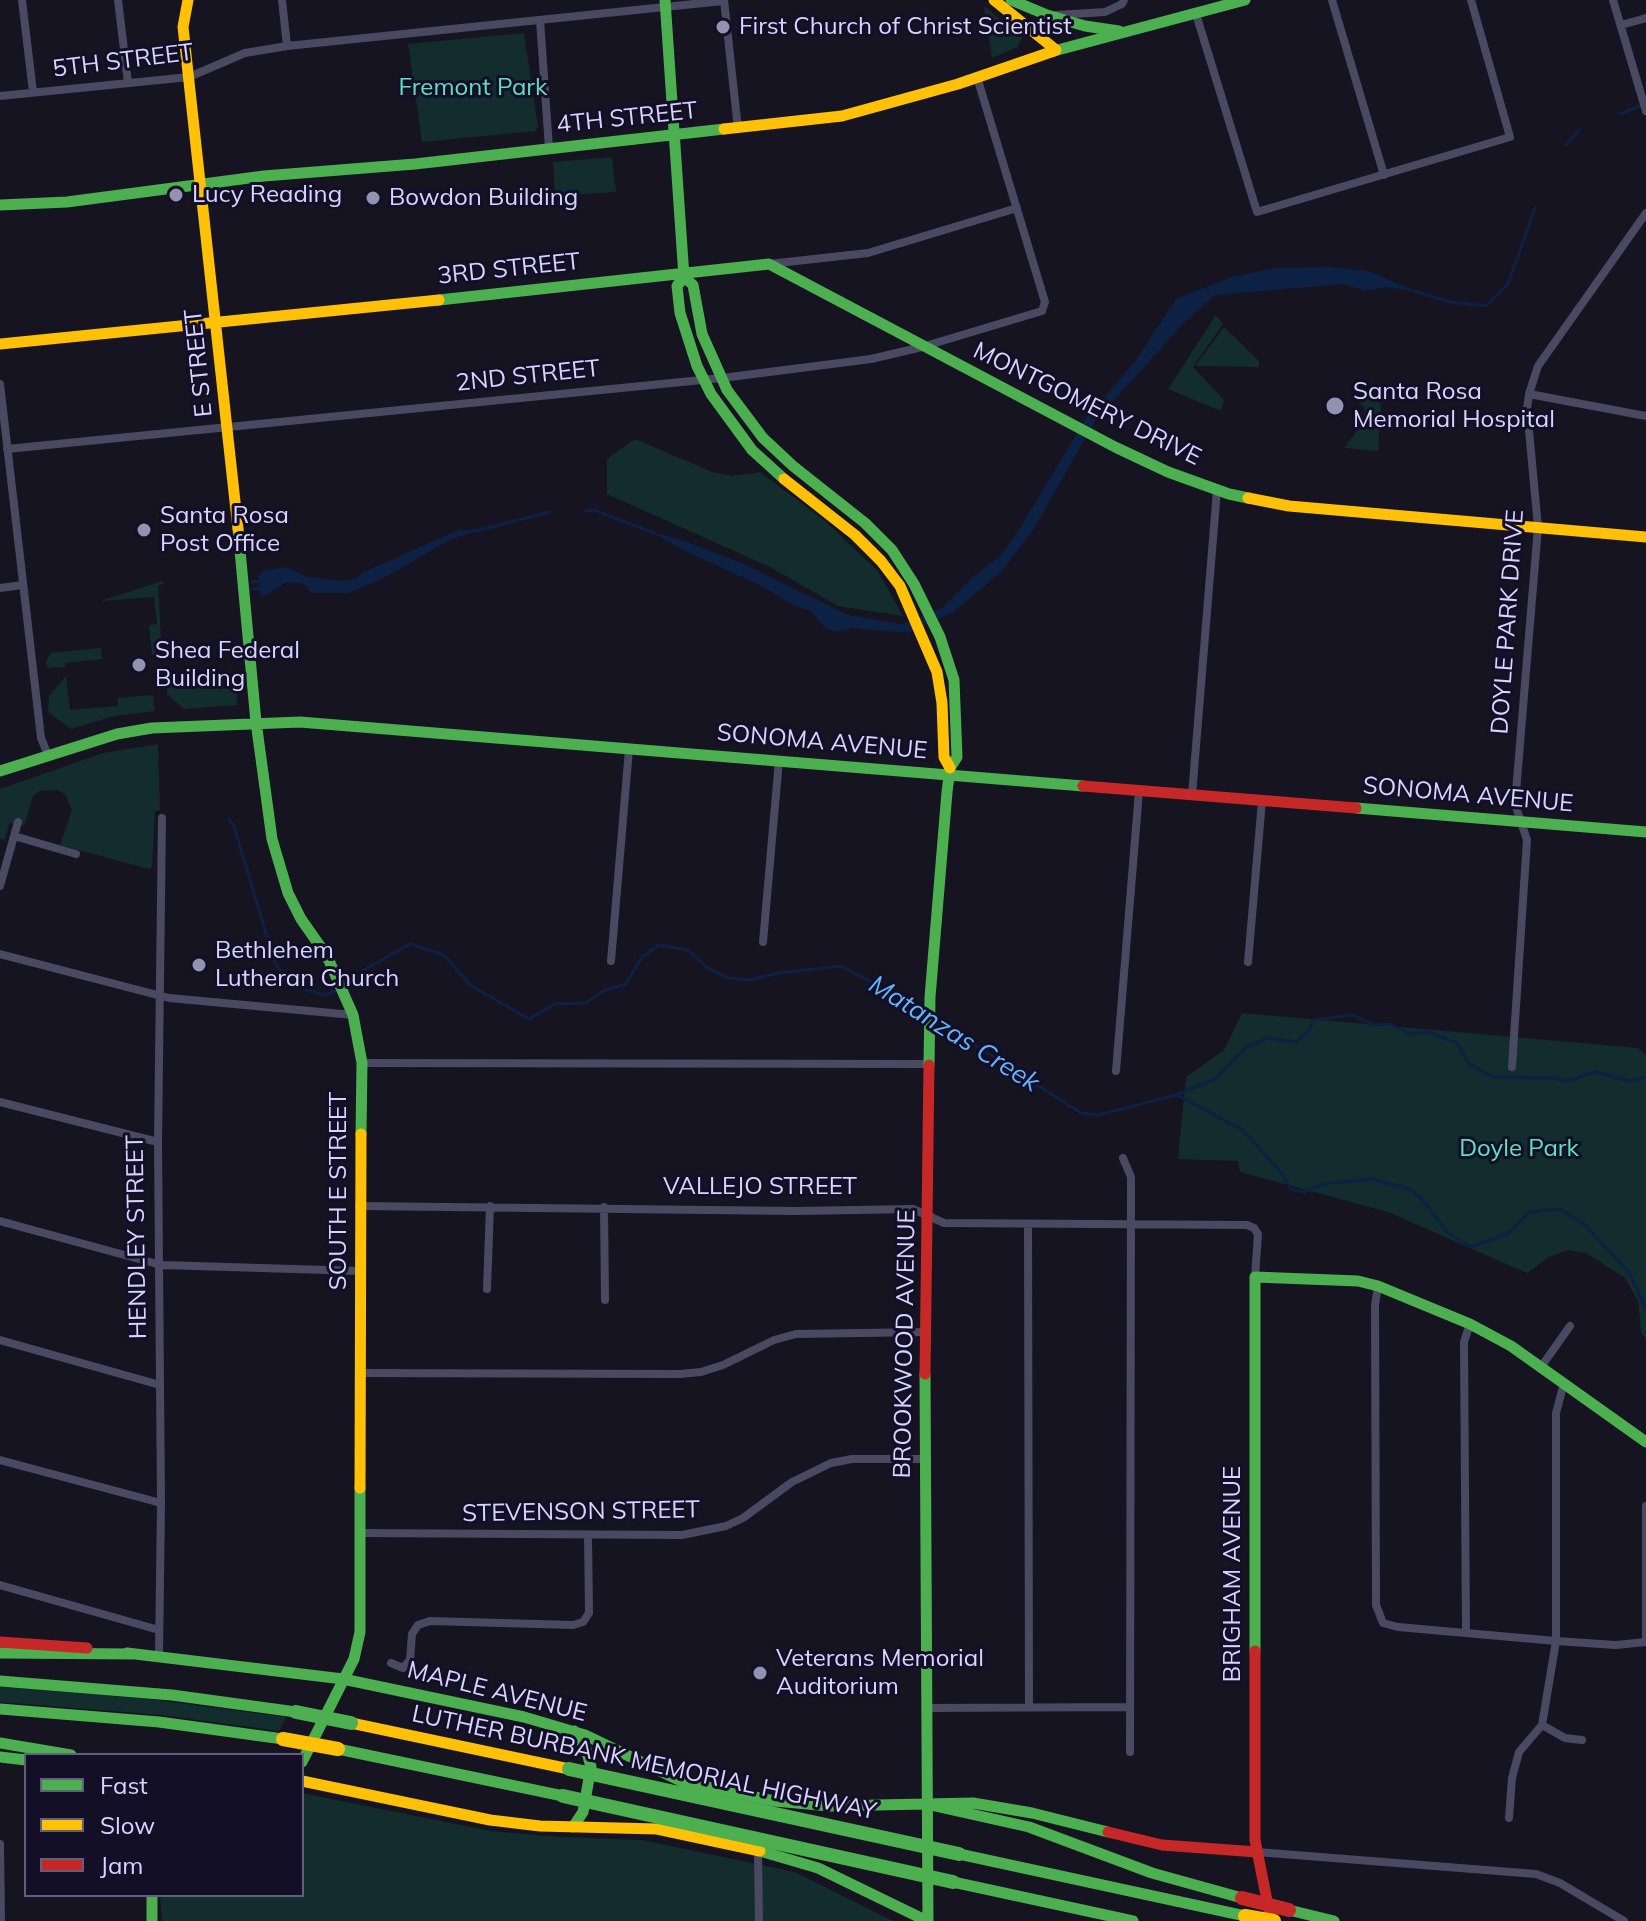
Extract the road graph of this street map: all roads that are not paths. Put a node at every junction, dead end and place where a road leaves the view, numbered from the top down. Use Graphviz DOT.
graph roads {
  1 [pos="22,0"];
  2 [pos="118,0"];
  3 [pos="188,0"];
  4 [pos="282,0"];
  5 [pos="994,0"];
  6 [pos="1011,0"];
  7 [pos="1245,0"];
  8 [pos="1332,0"];
  9 [pos="1471,0"];
  10 [pos="1613,0"];
  11 [pos="723,1"];
  12 [pos="1123,2"];
  13 [pos="665,3"];
  14 [pos="1196,14"];
  15 [pos="1047,15"];
  16 [pos="1646,18"];
  17 [pos="540,20"];
  18 [pos="1621,25"];
  19 [pos="1124,32"];
  20 [pos="287,46"];
  21 [pos="1056,50"];
  22 [pos="189,77"];
  23 [pos="977,77"];
  24 [pos="128,83"];
  25 [pos="33,92"];
  26 [pos="0,96"];
  27 [pos="1646,111"];
  28 [pos="738,129"];
  29 [pos="675,135"];
  30 [pos="549,148"];
  31 [pos="1384,175"];
  32 [pos="201,184"];
  33 [pos="0,205"];
  34 [pos="1017,208"];
  35 [pos="1646,213"];
  36 [pos="769,264"];
  37 [pos="684,275"];
  38 [pos="215,323"];
  39 [pos="0,344"];
  40 [pos="922,347"];
  41 [pos="722,378"];
  42 [pos="702,379"];
  43 [pos="0,384"];
  44 [pos="1529,394"];
  45 [pos="1646,416"];
  46 [pos="228,427"];
  47 [pos="7,449"];
  48 [pos="1217,490"];
  49 [pos="1538,527"];
  50 [pos="1646,537"];
  51 [pos="22,585"];
  52 [pos="907,585"];
  53 [pos="0,588"];
  54 [pos="256,722"];
  55 [pos="629,749"];
  56 [pos="48,755"];
  57 [pos="779,760"];
  58 [pos="0,771"];
  59 [pos="950,771"];
  60 [pos="1139,791"];
  61 [pos="1192,795"];
  62 [pos="1262,801"];
  63 [pos="162,818"];
  64 [pos="1521,821"];
  65 [pos="18,822"];
  66 [pos="1646,832"];
  67 [pos="14,836"];
  68 [pos="76,854"];
  69 [pos="0,886"];
  70 [pos="763,942"];
  71 [pos="0,954"];
  72 [pos="611,961"];
  73 [pos="1248,962"];
  74 [pos="160,996"];
  75 [pos="353,1015"];
  76 [pos="362,1063"];
  77 [pos="929,1064"];
  78 [pos="1512,1067"];
  79 [pos="1116,1071"];
  80 [pos="0,1102"];
  81 [pos="158,1142"];
  82 [pos="1123,1158"];
  83 [pos="359,1206"];
  84 [pos="490,1206"];
  85 [pos="604,1207"];
  86 [pos="929,1217"];
  87 [pos="0,1221"];
  88 [pos="1028,1224"];
  89 [pos="1130,1224"];
  90 [pos="1254,1228"];
  91 [pos="161,1265"];
  92 [pos="360,1271"];
  93 [pos="1255,1277"];
  94 [pos="1378,1286"];
  95 [pos="487,1289"];
  96 [pos="605,1300"];
  97 [pos="1470,1324"];
  98 [pos="1570,1326"];
  99 [pos="925,1332"];
  100 [pos="0,1340"];
  101 [pos="1541,1367"];
  102 [pos="360,1373"];
  103 [pos="1564,1383"];
  104 [pos="160,1385"];
  105 [pos="1646,1442"];
  106 [pos="926,1459"];
  107 [pos="0,1460"];
  108 [pos="161,1503"];
  109 [pos="1646,1506"];
  110 [pos="361,1533"];
  111 [pos="588,1535"];
  112 [pos="0,1585"];
  113 [pos="159,1630"];
  114 [pos="1466,1633"];
  115 [pos="1556,1641"];
  116 [pos="0,1642"];
  117 [pos="1646,1642"];
  118 [pos="0,1653"];
  119 [pos="135,1654"];
  120 [pos="159,1656"];
  121 [pos="391,1663"];
  122 [pos="343,1679"];
  123 [pos="0,1681"];
  124 [pos="1029,1707"];
  125 [pos="1130,1707"];
  126 [pos="928,1708"];
  127 [pos="0,1709"];
  128 [pos="1542,1725"];
  129 [pos="574,1731"];
  130 [pos="1582,1740"];
  131 [pos="0,1743"];
  132 [pos="1130,1752"];
  133 [pos="59,1753"];
  134 [pos="0,1757"];
  135 [pos="304,1758"];
  136 [pos="24,1760"];
  137 [pos="304,1781"];
  138 [pos="926,1804"];
  139 [pos="1509,1818"];
  140 [pos="573,1827"];
  141 [pos="0,1844"];
  142 [pos="758,1850"];
  143 [pos="1257,1852"];
  144 [pos="152,1897"];
  145 [pos="1,1921"];
  146 [pos="152,1921"];
  147 [pos="759,1921"];
  148 [pos="927,1921"];
  149 [pos="1133,1921"];
  150 [pos="1272,1921"];
  151 [pos="1334,1921"];
  152 [pos="1624,1921"];
  1 -- 25 [label="street"];
  2 -- 24 [label="street"];
  3 -- 22 [label="main road, E STREET"];
  4 -- 20 [label="street"];
  5 -- 21 [label="main road"];
  6 -- 15 [label="main road"];
  7 -- 14 [label="main road, 4TH STREET"];
  8 -- 31 [label="street"];
  9 -- 31 [label="street"];
  10 -- 18 [label="street"];
  11 -- 13 [label="street, 5TH STREET"];
  11 -- 28 [label="street"];
  12 -- 15 [label="street"];
  13 -- 17 [label="street, 5TH STREET"];
  13 -- 29 [label="main road, BROOKWOOD AVENUE"];
  14 -- 19 [label="main road, 4TH STREET"];
  14 -- 31 [label="street"];
  15 -- 19 [label="main road"];
  16 -- 18 [label="street"];
  17 -- 20 [label="street, 5TH STREET"];
  17 -- 30 [label="street"];
  18 -- 27 [label="street"];
  19 -- 21 [label="main road, 4TH STREET"];
  20 -- 22 [label="street, 5TH STREET"];
  21 -- 23 [label="main road, 4TH STREET"];
  22 -- 24 [label="street, 5TH STREET"];
  22 -- 32 [label="main road, E STREET"];
  23 -- 28 [label="main road, 4TH STREET"];
  23 -- 34 [label="street"];
  24 -- 25 [label="street, 5TH STREET"];
  25 -- 26 [label="street, 5TH STREET"];
  28 -- 29 [label="main road, 4TH STREET"];
  29 -- 30 [label="main road, 4TH STREET"];
  29 -- 37 [label="main road, BROOKWOOD AVENUE"];
  30 -- 32 [label="main road, 4TH STREET"];
  32 -- 33 [label="main road, 4TH STREET"];
  32 -- 38 [label="main road, E STREET"];
  34 -- 36 [label="street, 3RD STREET"];
  34 -- 40 [label="street, 2ND STREET"];
  35 -- 44 [label="street, DOYLE PARK DRIVE"];
  36 -- 37 [label="main road, 3RD STREET"];
  36 -- 40 [label="main road, MONTGOMERY DRIVE"];
  37 -- 38 [label="main road, 3RD STREET"];
  37 -- 41 [label="main road, BROOKWOOD AVENUE"];
  37 -- 42 [label="main road, BROOKWOOD AVENUE"];
  38 -- 39 [label="main road, 3RD STREET"];
  38 -- 46 [label="main road, E STREET"];
  40 -- 41 [label="street, 2ND STREET"];
  40 -- 48 [label="main road, MONTGOMERY DRIVE"];
  41 -- 42 [label="street, 2ND STREET"];
  41 -- 52 [label="main road, BROOKWOOD AVENUE"];
  42 -- 46 [label="street, 2ND STREET"];
  42 -- 52 [label="main road, BROOKWOOD AVENUE"];
  43 -- 47 [label="street"];
  44 -- 45 [label="street"];
  44 -- 49 [label="street, DOYLE PARK DRIVE"];
  46 -- 47 [label="street, 2ND STREET"];
  46 -- 54 [label="main road, E STREET"];
  47 -- 51 [label="street"];
  48 -- 49 [label="main road, MONTGOMERY DRIVE"];
  48 -- 61 [label="street"];
  49 -- 50 [label="main road, MONTGOMERY DRIVE"];
  49 -- 64 [label="street, DOYLE PARK DRIVE"];
  51 -- 53 [label="street"];
  51 -- 56 [label="street"];
  52 -- 59 [label="main road, BROOKWOOD AVENUE"];
  54 -- 55 [label="main road, SONOMA AVENUE"];
  54 -- 56 [label="main road, SONOMA AVENUE"];
  54 -- 75 [label="main road, SOUTH E STREET"];
  55 -- 57 [label="main road, SONOMA AVENUE"];
  55 -- 72 [label="street"];
  56 -- 58 [label="main road, SONOMA AVENUE"];
  57 -- 59 [label="main road, SONOMA AVENUE"];
  57 -- 70 [label="street"];
  59 -- 60 [label="main road, SONOMA AVENUE"];
  59 -- 77 [label="main road, BROOKWOOD AVENUE"];
  60 -- 61 [label="main road, SONOMA AVENUE"];
  60 -- 79 [label="street"];
  61 -- 62 [label="main road, SONOMA AVENUE"];
  62 -- 64 [label="main road, SONOMA AVENUE"];
  62 -- 73 [label="street"];
  63 -- 74 [label="street, HENDLEY STREET"];
  64 -- 66 [label="main road, SONOMA AVENUE"];
  64 -- 78 [label="street, DOYLE PARK DRIVE"];
  65 -- 67 [label="street"];
  67 -- 68 [label="street"];
  67 -- 69 [label="street"];
  71 -- 74 [label="street"];
  74 -- 75 [label="street"];
  74 -- 81 [label="street, HENDLEY STREET"];
  75 -- 76 [label="main road, SOUTH E STREET"];
  76 -- 77 [label="street"];
  76 -- 83 [label="main road, SOUTH E STREET"];
  77 -- 86 [label="main road, BROOKWOOD AVENUE"];
  80 -- 81 [label="street"];
  81 -- 91 [label="street, HENDLEY STREET"];
  82 -- 89 [label="street"];
  83 -- 84 [label="street, VALLEJO STREET"];
  83 -- 92 [label="main road, SOUTH E STREET"];
  84 -- 85 [label="street, VALLEJO STREET"];
  84 -- 95 [label="street"];
  85 -- 86 [label="street, VALLEJO STREET"];
  85 -- 96 [label="street"];
  86 -- 88 [label="street, VALLEJO STREET"];
  86 -- 99 [label="main road, BROOKWOOD AVENUE"];
  87 -- 91 [label="street"];
  88 -- 89 [label="street, VALLEJO STREET"];
  88 -- 124 [label="street"];
  89 -- 90 [label="street, VALLEJO STREET"];
  89 -- 125 [label="street"];
  90 -- 93 [label="street, BRIGHAM AVENUE"];
  91 -- 92 [label="street"];
  91 -- 104 [label="street, HENDLEY STREET"];
  92 -- 102 [label="main road, SOUTH E STREET"];
  93 -- 94 [label="main road"];
  93 -- 143 [label="main road, BRIGHAM AVENUE"];
  94 -- 97 [label="main road"];
  94 -- 114 [label="street"];
  97 -- 101 [label="main road"];
  97 -- 114 [label="street"];
  98 -- 101 [label="street"];
  99 -- 102 [label="street"];
  99 -- 106 [label="main road, BROOKWOOD AVENUE"];
  100 -- 104 [label="street"];
  101 -- 103 [label="main road"];
  102 -- 110 [label="main road, SOUTH E STREET"];
  103 -- 105 [label="main road"];
  103 -- 115 [label="street"];
  104 -- 108 [label="street, HENDLEY STREET"];
  106 -- 111 [label="street, STEVENSON STREET"];
  106 -- 126 [label="main road, BROOKWOOD AVENUE"];
  107 -- 108 [label="street"];
  108 -- 113 [label="street, HENDLEY STREET"];
  109 -- 117 [label="street"];
  110 -- 111 [label="street, STEVENSON STREET"];
  110 -- 122 [label="main road, SOUTH E STREET"];
  111 -- 121 [label="street"];
  112 -- 113 [label="street"];
  113 -- 120 [label="street, HENDLEY STREET"];
  114 -- 115 [label="street"];
  115 -- 117 [label="street"];
  115 -- 128 [label="street"];
  116 -- 119 [label="main road, MAPLE AVENUE"];
  118 -- 119 [label="main road"];
  119 -- 120 [label="main road, MAPLE AVENUE"];
  120 -- 122 [label="main road, MAPLE AVENUE"];
  122 -- 129 [label="main road, MAPLE AVENUE"];
  122 -- 135 [label="main road"];
  123 -- 150 [label="main road, LUTHER BURBANK MEMORIAL HIGHWAY, bridge"];
  124 -- 125 [label="street"];
  124 -- 126 [label="street"];
  125 -- 132 [label="street"];
  126 -- 138 [label="main road, BROOKWOOD AVENUE"];
  127 -- 149 [label="main road, LUTHER BURBANK MEMORIAL HIGHWAY, bridge"];
  128 -- 130 [label="street"];
  128 -- 139 [label="street"];
  129 -- 138 [label="main road, MAPLE AVENUE"];
  129 -- 140 [label="main road"];
  131 -- 133 [label="main road"];
  134 -- 136 [label="main road"];
  137 -- 140 [label="main road"];
  138 -- 143 [label="main road, MAPLE AVENUE"];
  138 -- 148 [label="main road, BROOKWOOD AVENUE"];
  138 -- 151 [label="main road, bridge"];
  140 -- 142 [label="main road"];
  141 -- 145 [label="street"];
  142 -- 147 [label="street"];
  142 -- 148 [label="main road"];
  143 -- 150 [label="main road, BRIGHAM AVENUE"];
  143 -- 152 [label="street"];
  144 -- 146 [label="main road"];
}
